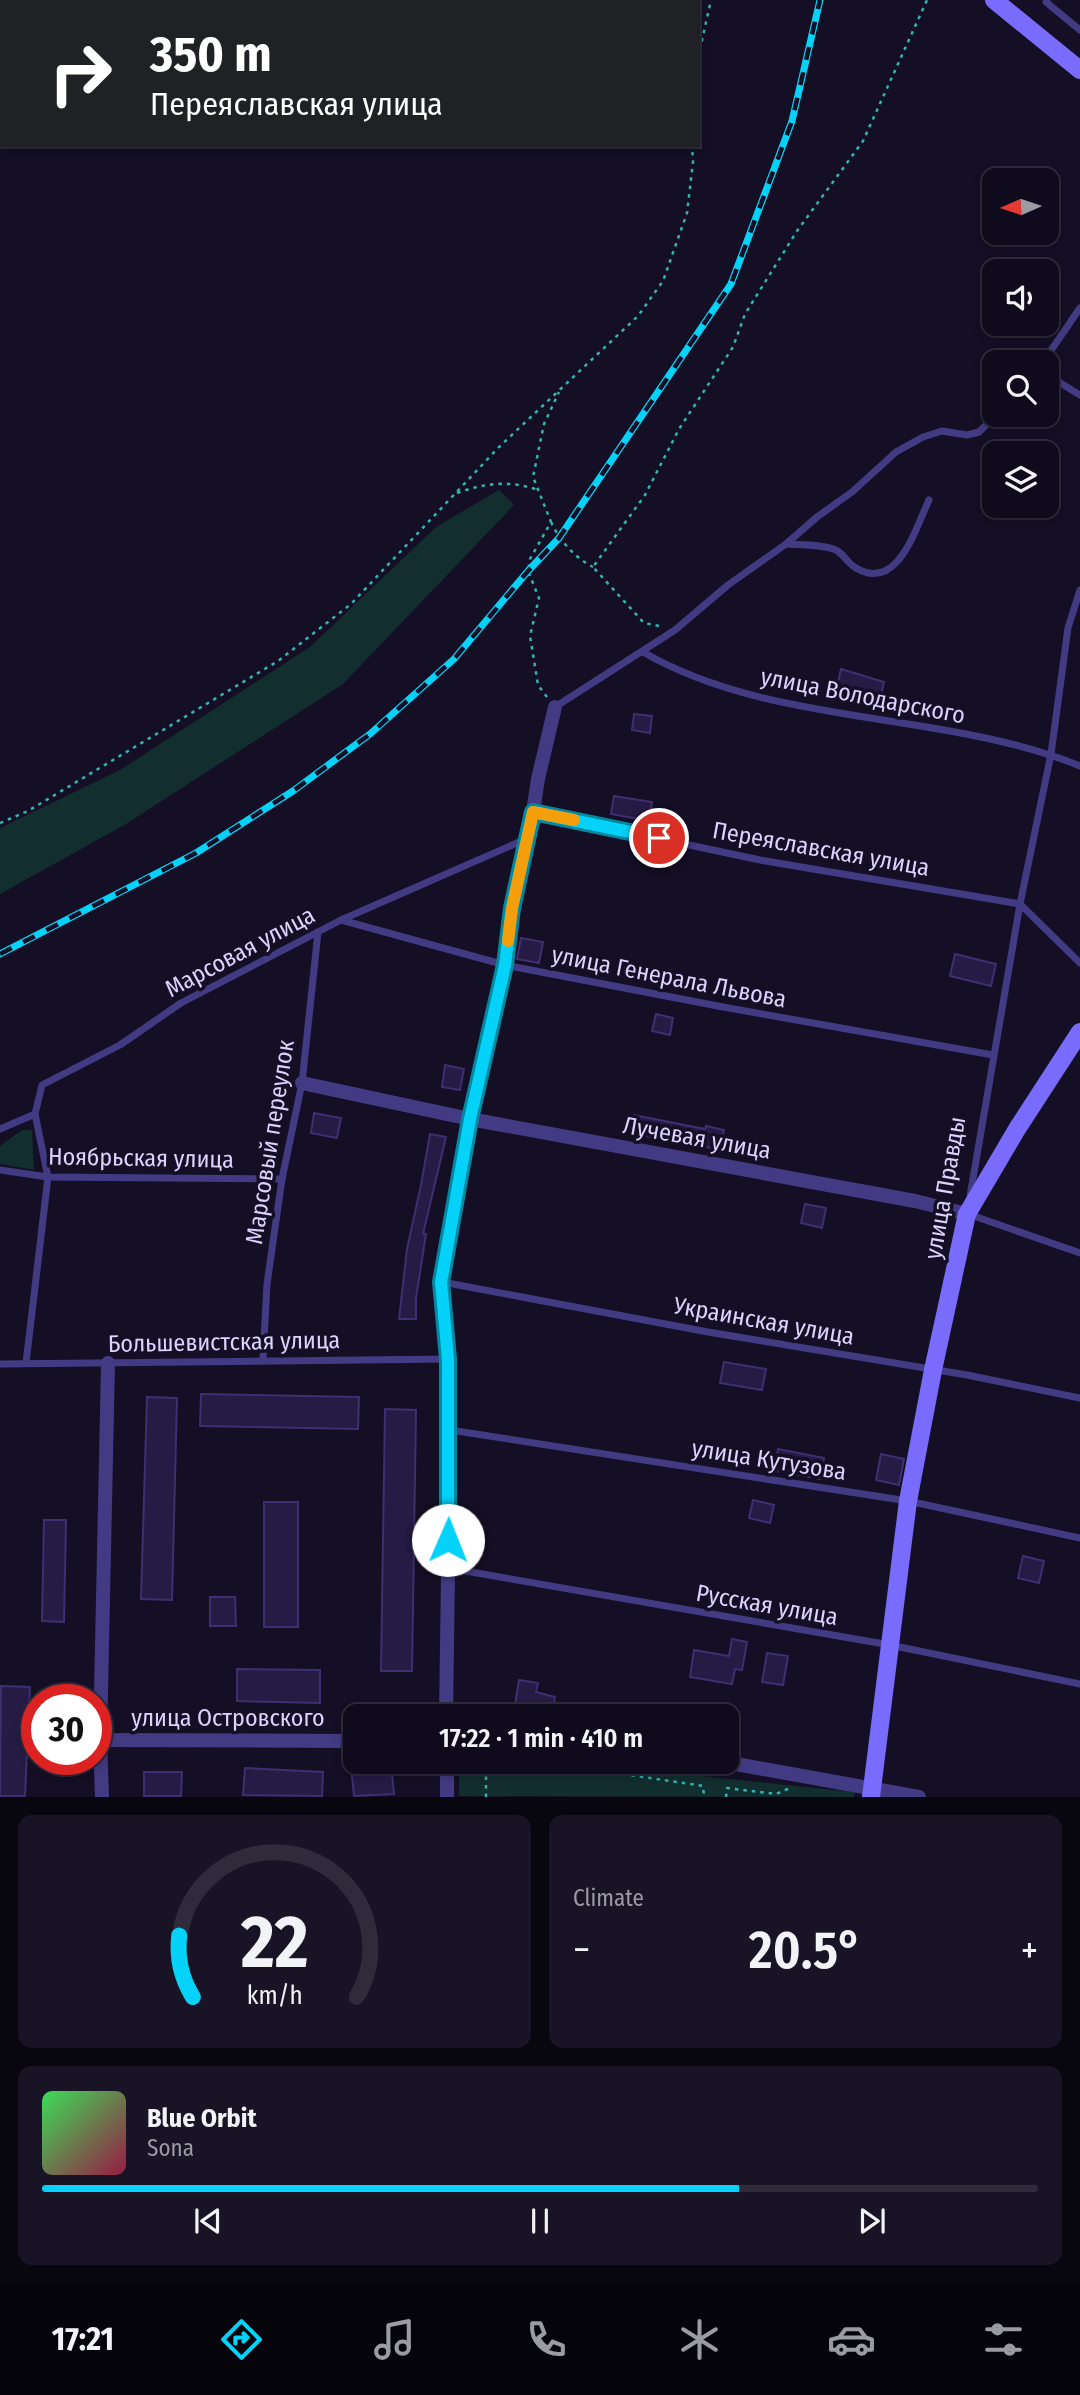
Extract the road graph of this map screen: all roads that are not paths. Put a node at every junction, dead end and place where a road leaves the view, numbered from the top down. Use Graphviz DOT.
graph roads {
  1 [pos="994,0"];
  2 [pos="1047,0"];
  3 [pos="1080,30"];
  4 [pos="1079,68"];
  5 [pos="1080,308"];
  6 [pos="1051,350"];
  7 [pos="1059,382"];
  8 [pos="1080,395"];
  9 [pos="984,427"];
  10 [pos="929,500"];
  11 [pos="786,544"];
  12 [pos="1080,590"];
  13 [pos="643,652"];
  14 [pos="555,706"];
  15 [pos="1051,754"];
  16 [pos="1080,766"];
  17 [pos="533,812"];
  18 [pos="526,839"];
  19 [pos="1020,904"];
  20 [pos="341,920"];
  21 [pos="318,932"];
  22 [pos="1080,963"];
  23 [pos="505,965"];
  24 [pos="1080,1031"];
  25 [pos="993,1055"];
  26 [pos="302,1083"];
  27 [pos="35,1114"];
  28 [pos="470,1119"];
  29 [pos="0,1129"];
  30 [pos="0,1170"];
  31 [pos="48,1177"];
  32 [pos="282,1179"];
  33 [pos="967,1214"];
  34 [pos="1080,1253"];
  35 [pos="441,1282"];
  36 [pos="262,1359"];
  37 [pos="448,1359"];
  38 [pos="26,1363"];
  39 [pos="108,1363"];
  40 [pos="0,1364"];
  41 [pos="933,1370"];
  42 [pos="1080,1398"];
  43 [pos="450,1430"];
  44 [pos="908,1501"];
  45 [pos="1080,1538"];
  46 [pos="447,1568"];
  47 [pos="890,1645"];
  48 [pos="101,1684"];
  49 [pos="1080,1684"];
  50 [pos="446,1704"];
  51 [pos="112,1740"];
  52 [pos="343,1741"];
  53 [pos="739,1765"];
  54 [pos="447,1774"];
  55 [pos="101,1775"];
  56 [pos="872,1792"];
  57 [pos="102,1797"];
  58 [pos="447,1797"];
  59 [pos="919,1797"];
  1 -- 4 [label="main road"];
  2 -- 3 [label="lane"];
  5 -- 6 [label="lane"];
  7 -- 8 [label="lane"];
  9 -- 11 [label="lane"];
  10 -- 11 [label="lane"];
  11 -- 13 [label="lane"];
  12 -- 15 [label="lane, улица Правды"];
  13 -- 14 [label="lane"];
  13 -- 15 [label="lane, улица Володарского"];
  14 -- 17 [label="street"];
  15 -- 16 [label="lane, улица Володарского"];
  15 -- 19 [label="lane, улица Правды"];
  17 -- 18 [label="street"];
  17 -- 19 [label="lane, Переяславская улица"];
  18 -- 20 [label="lane, Марсовая улица"];
  18 -- 23 [label="street"];
  19 -- 22 [label="lane"];
  19 -- 25 [label="lane, улица Правды"];
  20 -- 21 [label="lane, Марсовая улица"];
  20 -- 23 [label="lane, улица Генерала Львова"];
  21 -- 26 [label="lane, Марсовый переулок"];
  21 -- 27 [label="lane, Марсовая улица"];
  23 -- 25 [label="lane, улица Генерала Львова"];
  23 -- 28 [label="street"];
  24 -- 33 [label="main road"];
  25 -- 33 [label="lane, улица Правды"];
  26 -- 28 [label="street, Лучевая улица"];
  26 -- 32 [label="lane, Марсовый переулок"];
  27 -- 29 [label="lane"];
  27 -- 31 [label="lane"];
  28 -- 33 [label="street, Лучевая улица"];
  28 -- 35 [label="street"];
  30 -- 31 [label="lane, Ноябрьская улица"];
  31 -- 32 [label="lane, Ноябрьская улица"];
  31 -- 38 [label="lane"];
  32 -- 36 [label="lane, Марсовый переулок"];
  33 -- 34 [label="lane, Лучевая улица"];
  33 -- 41 [label="main road, улица Правды"];
  35 -- 37 [label="street"];
  35 -- 41 [label="lane, Украинская улица"];
  36 -- 37 [label="lane, Большевистская улица"];
  36 -- 39 [label="lane, Большевистская улица"];
  37 -- 43 [label="street"];
  38 -- 39 [label="lane, Большевистская улица"];
  38 -- 40 [label="lane, Большевистская улица"];
  39 -- 48 [label="street"];
  41 -- 42 [label="lane, Украинская улица"];
  41 -- 44 [label="main road, улица Правды"];
  43 -- 44 [label="lane, улица Кутузова"];
  43 -- 46 [label="street"];
  44 -- 45 [label="lane, улица Кутузова"];
  44 -- 47 [label="main road, улица Правды"];
  46 -- 47 [label="lane, Русская улица"];
  46 -- 50 [label="street"];
  47 -- 49 [label="lane, Русская улица"];
  47 -- 56 [label="main road, улица Правды"];
  51 -- 52 [label="street, улица Островского"];
  53 -- 56 [label="street"];
  54 -- 58 [label="street"];
  55 -- 57 [label="street"];
  56 -- 59 [label="street"];
}
